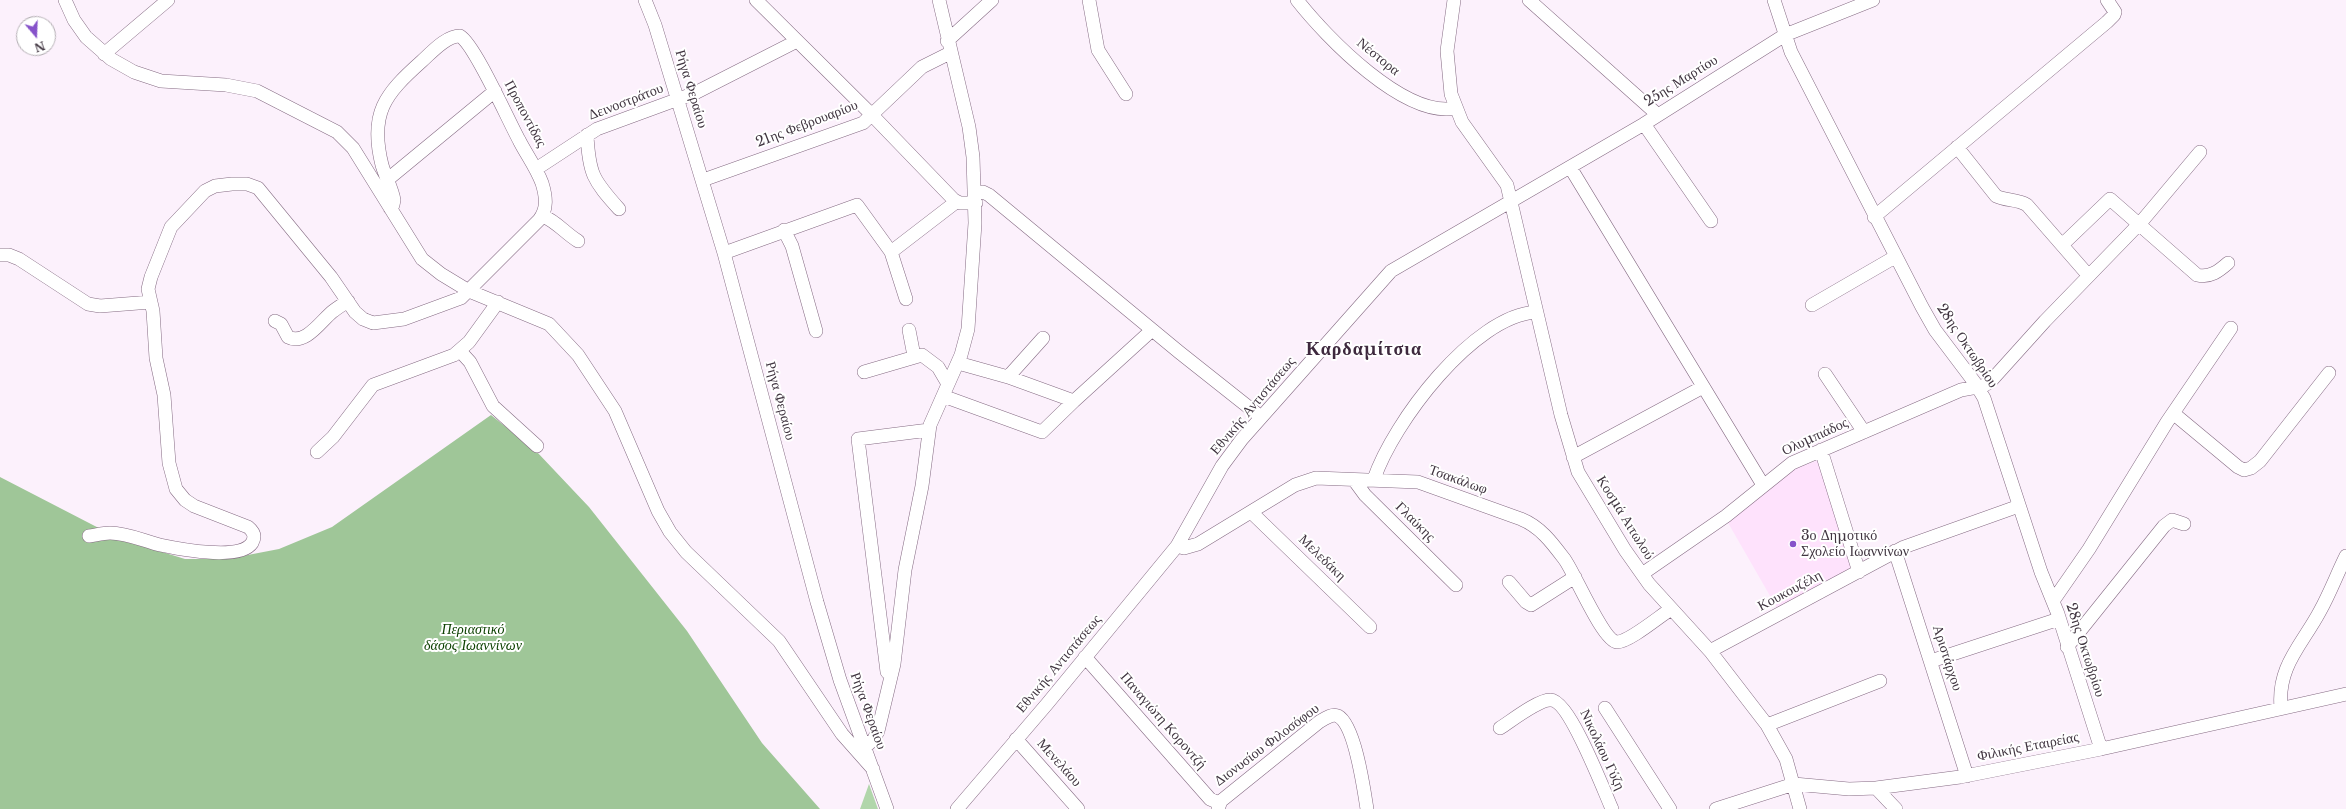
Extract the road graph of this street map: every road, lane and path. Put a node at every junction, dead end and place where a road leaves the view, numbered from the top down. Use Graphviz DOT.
graph roads {
  1 [pos="65,0"];
  2 [pos="168,0"];
  3 [pos="645,0"];
  4 [pos="756,0"];
  5 [pos="939,0"];
  6 [pos="992,0"];
  7 [pos="1089,0"];
  8 [pos="1297,0"];
  9 [pos="1454,0"];
  10 [pos="1529,0"];
  11 [pos="1774,0"];
  12 [pos="1873,0"];
  13 [pos="2107,0"];
  14 [pos="1785,35"];
  15 [pos="797,41"];
  16 [pos="949,47"];
  17 [pos="104,54"];
  18 [pos="495,91"];
  19 [pos="1126,94"];
  20 [pos="676,100"];
  21 [pos="1456,108"];
  22 [pos="872,115"];
  23 [pos="1658,115"];
  24 [pos="1644,124"];
  25 [pos="586,135"];
  26 [pos="1957,147"];
  27 [pos="2200,152"];
  28 [pos="1570,167"];
  29 [pos="536,169"];
  30 [pos="387,180"];
  31 [pos="703,180"];
  32 [pos="976,198"];
  33 [pos="1510,200"];
  34 [pos="956,202"];
  35 [pos="390,208"];
  36 [pos="619,209"];
  37 [pos="544,214"];
  38 [pos="1874,217"];
  39 [pos="1711,221"];
  40 [pos="2139,224"];
  41 [pos="784,230"];
  42 [pos="578,242"];
  43 [pos="2062,245"];
  44 [pos="891,252"];
  45 [pos="724,253"];
  46 [pos="0,256"];
  47 [pos="1895,257"];
  48 [pos="2228,263"];
  49 [pos="2088,275"];
  50 [pos="469,291"];
  51 [pos="906,299"];
  52 [pos="348,301"];
  53 [pos="151,302"];
  54 [pos="498,302"];
  55 [pos="1812,305"];
  56 [pos="1536,312"];
  57 [pos="275,321"];
  58 [pos="2231,328"];
  59 [pos="909,330"];
  60 [pos="1152,330"];
  61 [pos="816,331"];
  62 [pos="1043,338"];
  63 [pos="460,351"];
  64 [pos="914,356"];
  65 [pos="958,363"];
  66 [pos="864,372"];
  67 [pos="2329,373"];
  68 [pos="1825,374"];
  69 [pos="1008,377"];
  70 [pos="1703,387"];
  71 [pos="1978,387"];
  72 [pos="945,390"];
  73 [pos="1074,401"];
  74 [pos="2173,413"];
  75 [pos="1261,417"];
  76 [pos="929,430"];
  77 [pos="1864,432"];
  78 [pos="537,446"];
  79 [pos="1821,450"];
  80 [pos="317,452"];
  81 [pos="1573,457"];
  82 [pos="1374,479"];
  83 [pos="1354,480"];
  84 [pos="1763,485"];
  85 [pos="2019,506"];
  86 [pos="1251,512"];
  87 [pos="2184,524"];
  88 [pos="89,536"];
  89 [pos="1177,546"];
  90 [pos="1895,551"];
  91 [pos="2346,556"];
  92 [pos="1859,572"];
  93 [pos="1642,574"];
  94 [pos="1575,577"];
  95 [pos="1509,582"];
  96 [pos="1456,585"];
  97 [pos="2053,601"];
  98 [pos="1671,609"];
  99 [pos="2059,619"];
  100 [pos="1370,627"];
  101 [pos="2067,647"];
  102 [pos="1710,651"];
  103 [pos="1085,656"];
  104 [pos="1931,661"];
  105 [pos="892,677"];
  106 [pos="1880,681"];
  107 [pos="2346,694"];
  108 [pos="1605,708"];
  109 [pos="2281,708"];
  110 [pos="1767,725"];
  111 [pos="1500,728"];
  112 [pos="1016,739"];
  113 [pos="864,748"];
  114 [pos="2101,749"];
  115 [pos="872,769"];
  116 [pos="1967,776"];
  117 [pos="1794,784"];
  118 [pos="1876,788"];
  119 [pos="1218,806"];
  120 [pos="887,809"];
  121 [pos="957,809"];
  122 [pos="1078,809"];
  123 [pos="1367,809"];
  124 [pos="1612,809"];
  125 [pos="1670,809"];
  126 [pos="1716,809"];
  127 [pos="1800,809"];
  128 [pos="1896,809"];
  1 -- 17 [label="street"];
  2 -- 17 [label="street"];
  3 -- 20 [label="street, Ρήγα Φεραίου"];
  4 -- 15 [label="street"];
  5 -- 16 [label="street"];
  6 -- 16 [label="street, 21ης Φεβρουαρίου"];
  7 -- 19 [label="street"];
  8 -- 21 [label="street, Νέστορα"];
  9 -- 21 [label="street"];
  10 -- 23 [label="street"];
  11 -- 14 [label="street, 28ης Οκτωβρίου"];
  12 -- 14 [label="street, 25ης Μαρτίου"];
  13 -- 26 [label="street"];
  14 -- 23 [label="street, 25ης Μαρτίου"];
  14 -- 38 [label="street, 28ης Οκτωβρίου"];
  15 -- 20 [label="street, Δεινοστράτου"];
  15 -- 22 [label="street"];
  16 -- 22 [label="street, 21ης Φεβρουαρίου"];
  16 -- 32 [label="street"];
  17 -- 35 [label="street"];
  18 -- 29 [label="street, Προποντίδας"];
  18 -- 30 [label="street"];
  18 -- 30 [label="street, Προποντίδας"];
  20 -- 25 [label="street, Δεινοστράτου"];
  20 -- 31 [label="street, Ρήγα Φεραίου"];
  21 -- 33 [label="street"];
  22 -- 31 [label="street, 21ης Φεβρουαρίου"];
  22 -- 34 [label="street"];
  23 -- 24 [label="street, 25ης Μαρτίου"];
  24 -- 28 [label="street, 25ης Μαρτίου"];
  24 -- 39 [label="street"];
  25 -- 29 [label="street, Δεινοστράτου"];
  25 -- 36 [label="street"];
  26 -- 38 [label="street"];
  26 -- 43 [label="street"];
  27 -- 40 [label="street, Ολυμπιάδος"];
  28 -- 33 [label="street, 25ης Μαρτίου"];
  28 -- 70 [label="street"];
  29 -- 37 [label="street, Προποντίδας"];
  30 -- 35 [label="street"];
  31 -- 45 [label="street, Ρήγα Φεραίου"];
  32 -- 34 [label="street"];
  32 -- 60 [label="street"];
  32 -- 65 [label="street"];
  33 -- 56 [label="street, Κοσμά Αιτωλού"];
  33 -- 75 [label="street, Εθνικής Αντιστάσεως"];
  34 -- 44 [label="street"];
  35 -- 50 [label="street"];
  37 -- 42 [label="street"];
  37 -- 50 [label="street"];
  38 -- 47 [label="street, 28ης Οκτωβρίου"];
  40 -- 43 [label="street"];
  40 -- 48 [label="street"];
  40 -- 49 [label="street, Ολυμπιάδος"];
  41 -- 44 [label="street"];
  41 -- 45 [label="street"];
  41 -- 61 [label="street"];
  43 -- 49 [label="street"];
  44 -- 51 [label="street"];
  45 -- 113 [label="street, Ρήγα Φεραίου"];
  46 -- 53 [label="street"];
  47 -- 55 [label="street"];
  47 -- 71 [label="street, 28ης Οκτωβρίου"];
  49 -- 71 [label="street, Ολυμπιάδος"];
  50 -- 52 [label="street"];
  50 -- 54 [label="street"];
  52 -- 53 [label="street"];
  52 -- 57 [label="street"];
  53 -- 88 [label="street"];
  54 -- 63 [label="street"];
  54 -- 115 [label="street"];
  56 -- 81 [label="street, Κοσμά Αιτωλού"];
  56 -- 82 [label="street"];
  58 -- 74 [label="street"];
  59 -- 64 [label="street"];
  60 -- 73 [label="street"];
  60 -- 75 [label="street"];
  62 -- 69 [label="street"];
  63 -- 78 [label="street"];
  63 -- 80 [label="street"];
  64 -- 66 [label="street"];
  64 -- 72 [label="street"];
  65 -- 69 [label="street"];
  65 -- 72 [label="street"];
  67 -- 74 [label="street"];
  68 -- 77 [label="street"];
  69 -- 73 [label="street"];
  70 -- 81 [label="street"];
  70 -- 84 [label="street"];
  71 -- 77 [label="street, Ολυμπιάδος"];
  71 -- 85 [label="street, 28ης Οκτωβρίου"];
  72 -- 73 [label="street"];
  72 -- 76 [label="street"];
  74 -- 97 [label="street"];
  75 -- 89 [label="street, Εθνικής Αντιστάσεως"];
  76 -- 105 [label="street"];
  76 -- 105 [label="street"];
  77 -- 79 [label="street, Ολυμπιάδος"];
  79 -- 84 [label="street, Ολυμπιάδος"];
  79 -- 92 [label="street"];
  81 -- 93 [label="street, Κοσμά Αιτωλού"];
  82 -- 83 [label="street, Τσακάλωφ"];
  82 -- 94 [label="street, Τσακάλωφ"];
  83 -- 86 [label="street, Τσακάλωφ"];
  83 -- 96 [label="street, Γλαύκης"];
  84 -- 93 [label="street, Ολυμπιάδος"];
  85 -- 90 [label="street, Κουκουζέλη"];
  85 -- 97 [label="street, 28ης Οκτωβρίου"];
  86 -- 89 [label="street, Τσακάλωφ"];
  86 -- 100 [label="street, Μελεδάκη"];
  87 -- 101 [label="street"];
  89 -- 103 [label="street, Εθνικής Αντιστάσεως"];
  90 -- 92 [label="street, Κουκουζέλη"];
  90 -- 104 [label="street, Αριστάρχου"];
  91 -- 109 [label="street"];
  92 -- 102 [label="street, Κουκουζέλη"];
  93 -- 98 [label="street, Κοσμά Αιτωλού"];
  94 -- 95 [label="street"];
  94 -- 98 [label="street, Τσακάλωφ"];
  97 -- 99 [label="street, 28ης Οκτωβρίου"];
  98 -- 102 [label="street, Κοσμά Αιτωλού"];
  99 -- 101 [label="street, 28ης Οκτωβρίου"];
  99 -- 104 [label="street"];
  101 -- 114 [label="street, 28ης Οκτωβρίου"];
  102 -- 110 [label="street, Κοσμά Αιτωλού"];
  103 -- 112 [label="street, Εθνικής Αντιστάσεως"];
  103 -- 119 [label="street, Παναγιώτη Κοροντζή"];
  104 -- 116 [label="street, Αριστάρχου"];
  105 -- 113 [label="street"];
  106 -- 110 [label="street"];
  107 -- 109 [label="street, Φιλικής Εταιρείας"];
  108 -- 125 [label="street"];
  109 -- 114 [label="street, Φιλικής Εταιρείας"];
  110 -- 117 [label="street, Κοσμά Αιτωλού"];
  111 -- 124 [label="street, Νικολάου Γύζη"];
  112 -- 121 [label="street, Εθνικής Αντιστάσεως"];
  112 -- 122 [label="street, Μενελάου"];
  113 -- 115 [label="street, Ρήγα Φεραίου"];
  114 -- 116 [label="street, Φιλικής Εταιρείας"];
  115 -- 120 [label="street, Ρήγα Φεραίου"];
  116 -- 118 [label="street, Φιλικής Εταιρείας"];
  117 -- 118 [label="street, Φιλικής Εταιρείας"];
  117 -- 126 [label="street, Φιλικής Εταιρείας"];
  117 -- 127 [label="street, Κοσμά Αιτωλού"];
  118 -- 128 [label="street"];
  119 -- 123 [label="street, Διονυσίου Φιλοσόφου"];
}
